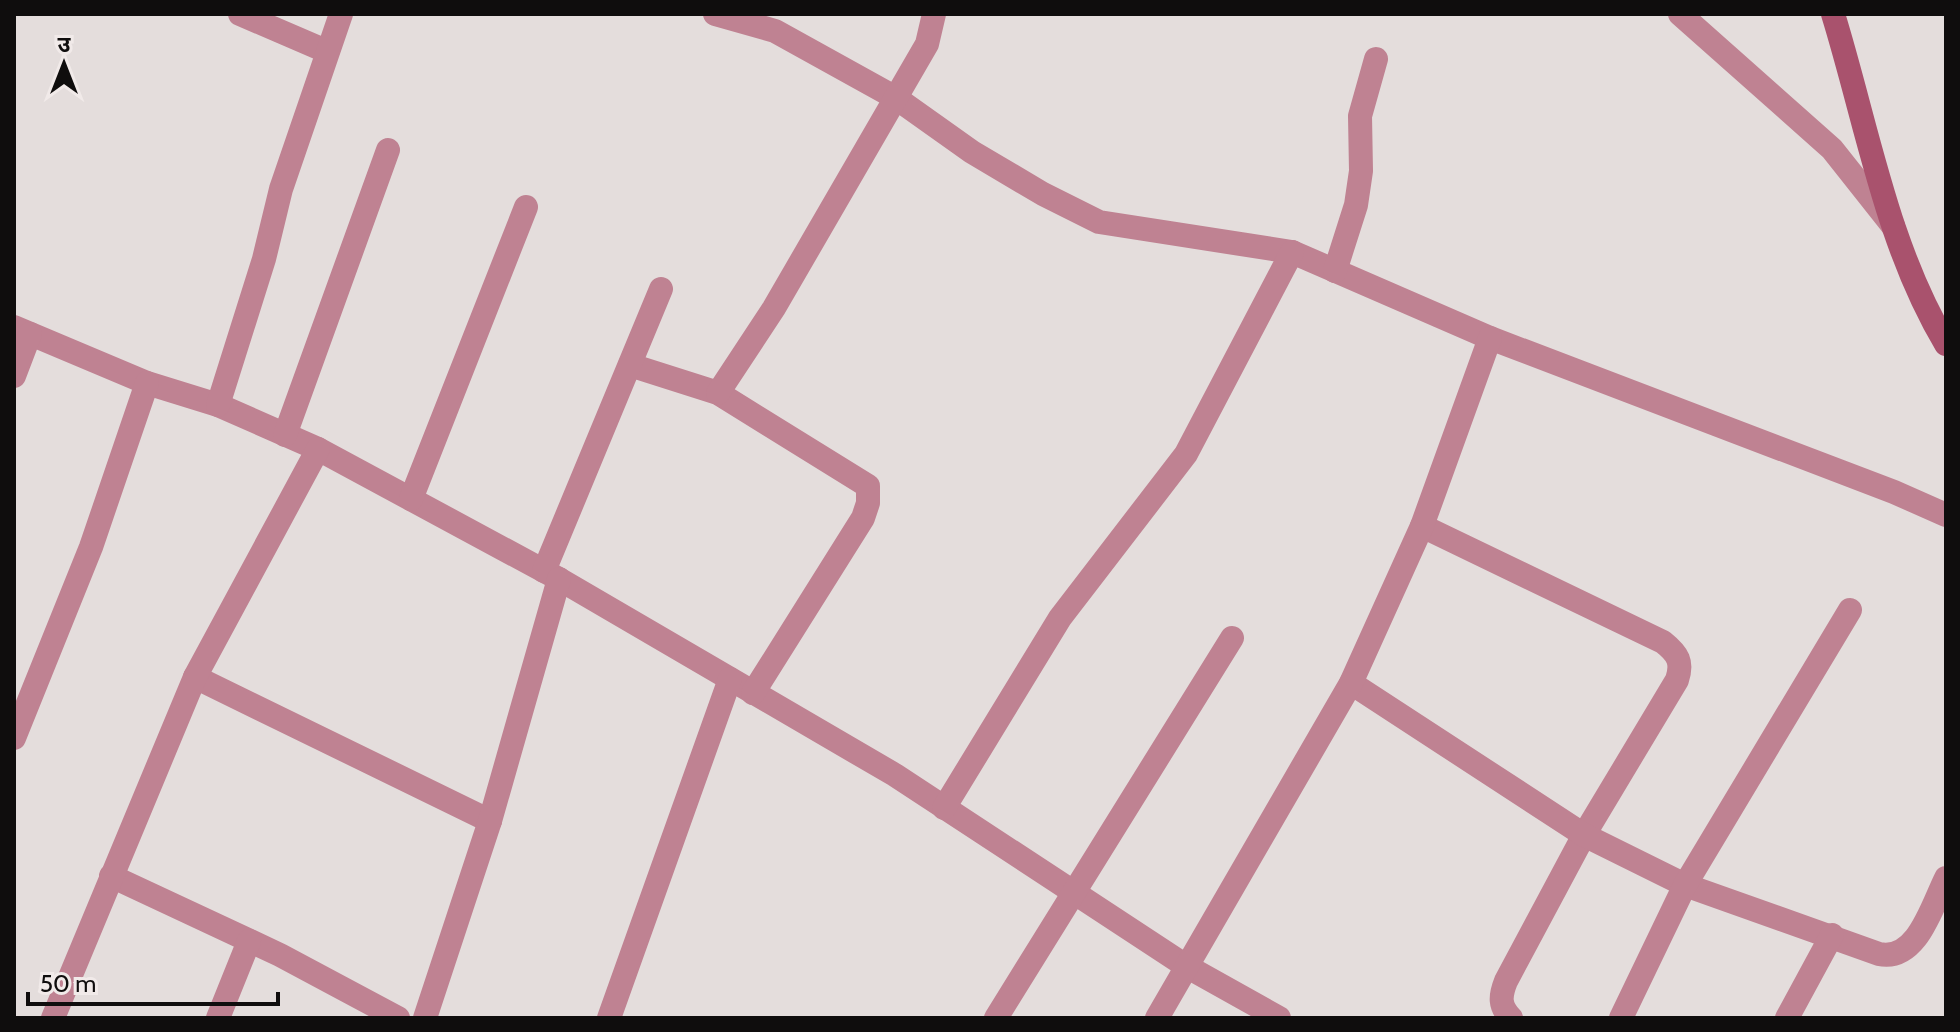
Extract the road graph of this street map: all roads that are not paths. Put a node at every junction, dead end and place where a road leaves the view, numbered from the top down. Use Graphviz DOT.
graph roads {
  1 [pos="240,14"];
  2 [pos="341,14"];
  3 [pos="715,14"];
  4 [pos="934,14"];
  5 [pos="1680,14"];
  6 [pos="1833,14"];
  7 [pos="326,51"];
  8 [pos="1376,59"];
  9 [pos="896,98"];
  10 [pos="388,150"];
  11 [pos="526,207"];
  12 [pos="1893,227"];
  13 [pos="1292,252"];
  14 [pos="1335,271"];
  15 [pos="661,289"];
  16 [pos="22,331"];
  17 [pos="1490,338"];
  18 [pos="1946,344"];
  19 [pos="630,365"];
  20 [pos="14,376"];
  21 [pos="147,383"];
  22 [pos="718,393"];
  23 [pos="218,405"];
  24 [pos="285,435"];
  25 [pos="318,449"];
  26 [pos="411,499"];
  27 [pos="1946,515"];
  28 [pos="1422,526"];
  29 [pos="551,575"];
  30 [pos="1850,610"];
  31 [pos="1232,638"];
  32 [pos="195,677"];
  33 [pos="730,679"];
  34 [pos="1351,683"];
  35 [pos="753,693"];
  36 [pos="15,735"];
  37 [pos="944,808"];
  38 [pos="490,821"];
  39 [pos="1584,835"];
  40 [pos="111,876"];
  41 [pos="1946,878"];
  42 [pos="1685,885"];
  43 [pos="1072,893"];
  44 [pos="1832,935"];
  45 [pos="249,941"];
  46 [pos="1186,966"];
  47 [pos="53,1018"];
  48 [pos="218,1018"];
  49 [pos="398,1018"];
  50 [pos="425,1018"];
  51 [pos="609,1018"];
  52 [pos="996,1018"];
  53 [pos="1157,1018"];
  54 [pos="1279,1018"];
  55 [pos="1511,1018"];
  56 [pos="1621,1018"];
  57 [pos="1787,1018"];
  1 -- 7 [label="street"];
  2 -- 7 [label="street"];
  3 -- 9 [label="street"];
  4 -- 9 [label="street"];
  5 -- 12 [label="street"];
  6 -- 12 [label="street"];
  7 -- 23 [label="street"];
  8 -- 14 [label="street"];
  9 -- 13 [label="street"];
  9 -- 22 [label="street"];
  10 -- 24 [label="street"];
  11 -- 26 [label="street"];
  12 -- 18 [label="street"];
  13 -- 14 [label="street"];
  13 -- 37 [label="street"];
  14 -- 17 [label="street"];
  15 -- 19 [label="street"];
  16 -- 20 [label="street"];
  16 -- 21 [label="street"];
  17 -- 27 [label="street"];
  17 -- 28 [label="street"];
  19 -- 22 [label="street"];
  19 -- 29 [label="street"];
  21 -- 23 [label="street"];
  21 -- 36 [label="street"];
  22 -- 35 [label="street"];
  23 -- 24 [label="street"];
  24 -- 25 [label="street"];
  25 -- 26 [label="street"];
  25 -- 32 [label="street"];
  26 -- 29 [label="street"];
  28 -- 34 [label="street"];
  28 -- 39 [label="street"];
  29 -- 33 [label="street"];
  29 -- 38 [label="street"];
  30 -- 42 [label="street"];
  31 -- 43 [label="street"];
  32 -- 38 [label="street"];
  32 -- 40 [label="street"];
  33 -- 35 [label="street"];
  33 -- 51 [label="street"];
  34 -- 39 [label="street"];
  34 -- 46 [label="street"];
  35 -- 37 [label="street"];
  37 -- 43 [label="street"];
  38 -- 50 [label="street"];
  39 -- 42 [label="street"];
  39 -- 55 [label="street"];
  40 -- 45 [label="street"];
  40 -- 47 [label="street"];
  41 -- 44 [label="street"];
  42 -- 44 [label="street"];
  42 -- 56 [label="street"];
  43 -- 46 [label="street"];
  43 -- 52 [label="street"];
  44 -- 57 [label="street"];
  45 -- 48 [label="street"];
  45 -- 49 [label="street"];
  46 -- 53 [label="street"];
  46 -- 54 [label="street"];
}
